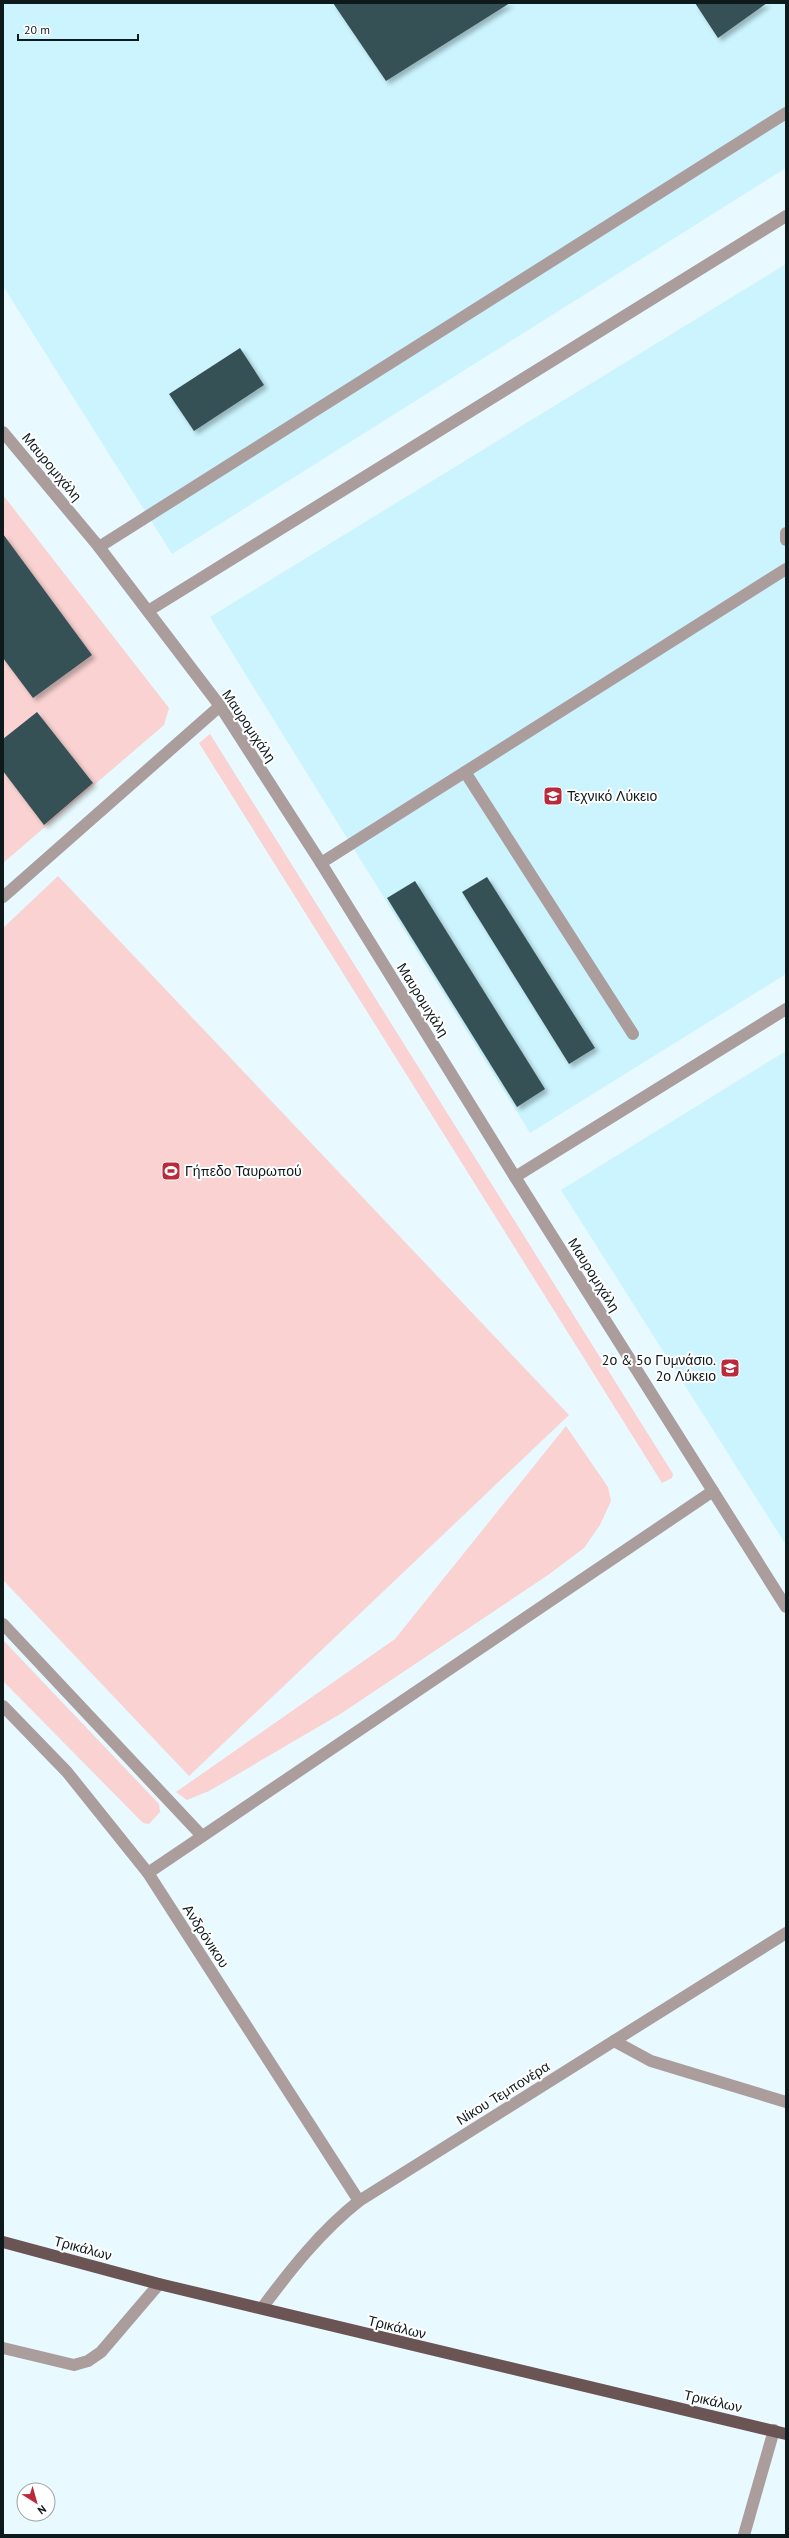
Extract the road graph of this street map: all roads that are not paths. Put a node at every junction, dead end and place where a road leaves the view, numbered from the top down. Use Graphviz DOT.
graph roads {
  1 [pos="786,112"];
  2 [pos="786,216"];
  3 [pos="3,432"];
  4 [pos="786,534"];
  5 [pos="786,540"];
  6 [pos="99,547"];
  7 [pos="786,569"];
  8 [pos="148,611"];
  9 [pos="220,706"];
  10 [pos="465,772"];
  11 [pos="321,863"];
  12 [pos="3,896"];
  13 [pos="786,1009"];
  14 [pos="633,1034"];
  15 [pos="515,1177"];
  16 [pos="714,1491"];
  17 [pos="786,1606"];
  18 [pos="3,1624"];
  19 [pos="3,1706"];
  20 [pos="202,1836"];
  21 [pos="148,1873"];
  22 [pos="786,1933"];
  23 [pos="614,2041"];
  24 [pos="786,2102"];
  25 [pos="359,2201"];
  26 [pos="3,2242"];
  27 [pos="158,2284"];
  28 [pos="262,2308"];
  29 [pos="3,2348"];
  30 [pos="774,2430"];
  31 [pos="786,2434"];
  32 [pos="744,2535"];
  1 -- 6 [label="street"];
  2 -- 8 [label="street"];
  3 -- 6 [label="street, Μαυρομιχάλη"];
  4 -- 5 [label="street"];
  6 -- 8 [label="street, Μαυρομιχάλη"];
  7 -- 10 [label="street"];
  8 -- 9 [label="street, Μαυρομιχάλη"];
  9 -- 11 [label="street, Μαυρομιχάλη"];
  9 -- 12 [label="street"];
  10 -- 11 [label="street"];
  10 -- 14 [label="street"];
  11 -- 15 [label="street, Μαυρομιχάλη"];
  13 -- 15 [label="street"];
  15 -- 16 [label="street, Μαυρομιχάλη"];
  16 -- 17 [label="street, Μαυρομιχάλη"];
  16 -- 20 [label="street"];
  18 -- 20 [label="street"];
  19 -- 21 [label="street, Ανδρόνικου"];
  20 -- 21 [label="street"];
  21 -- 25 [label="street, Ανδρόνικου"];
  22 -- 23 [label="street, Νίκου Τεμπονέρα"];
  23 -- 24 [label="street"];
  23 -- 25 [label="street, Νίκου Τεμπονέρα"];
  25 -- 28 [label="street, Νίκου Τεμπονέρα"];
  26 -- 27 [label="main road, Τρικάλων"];
  27 -- 28 [label="main road, Τρικάλων"];
  27 -- 29 [label="street"];
  28 -- 30 [label="main road, Τρικάλων"];
  30 -- 31 [label="main road, Τρικάλων"];
  30 -- 32 [label="street"];
}
